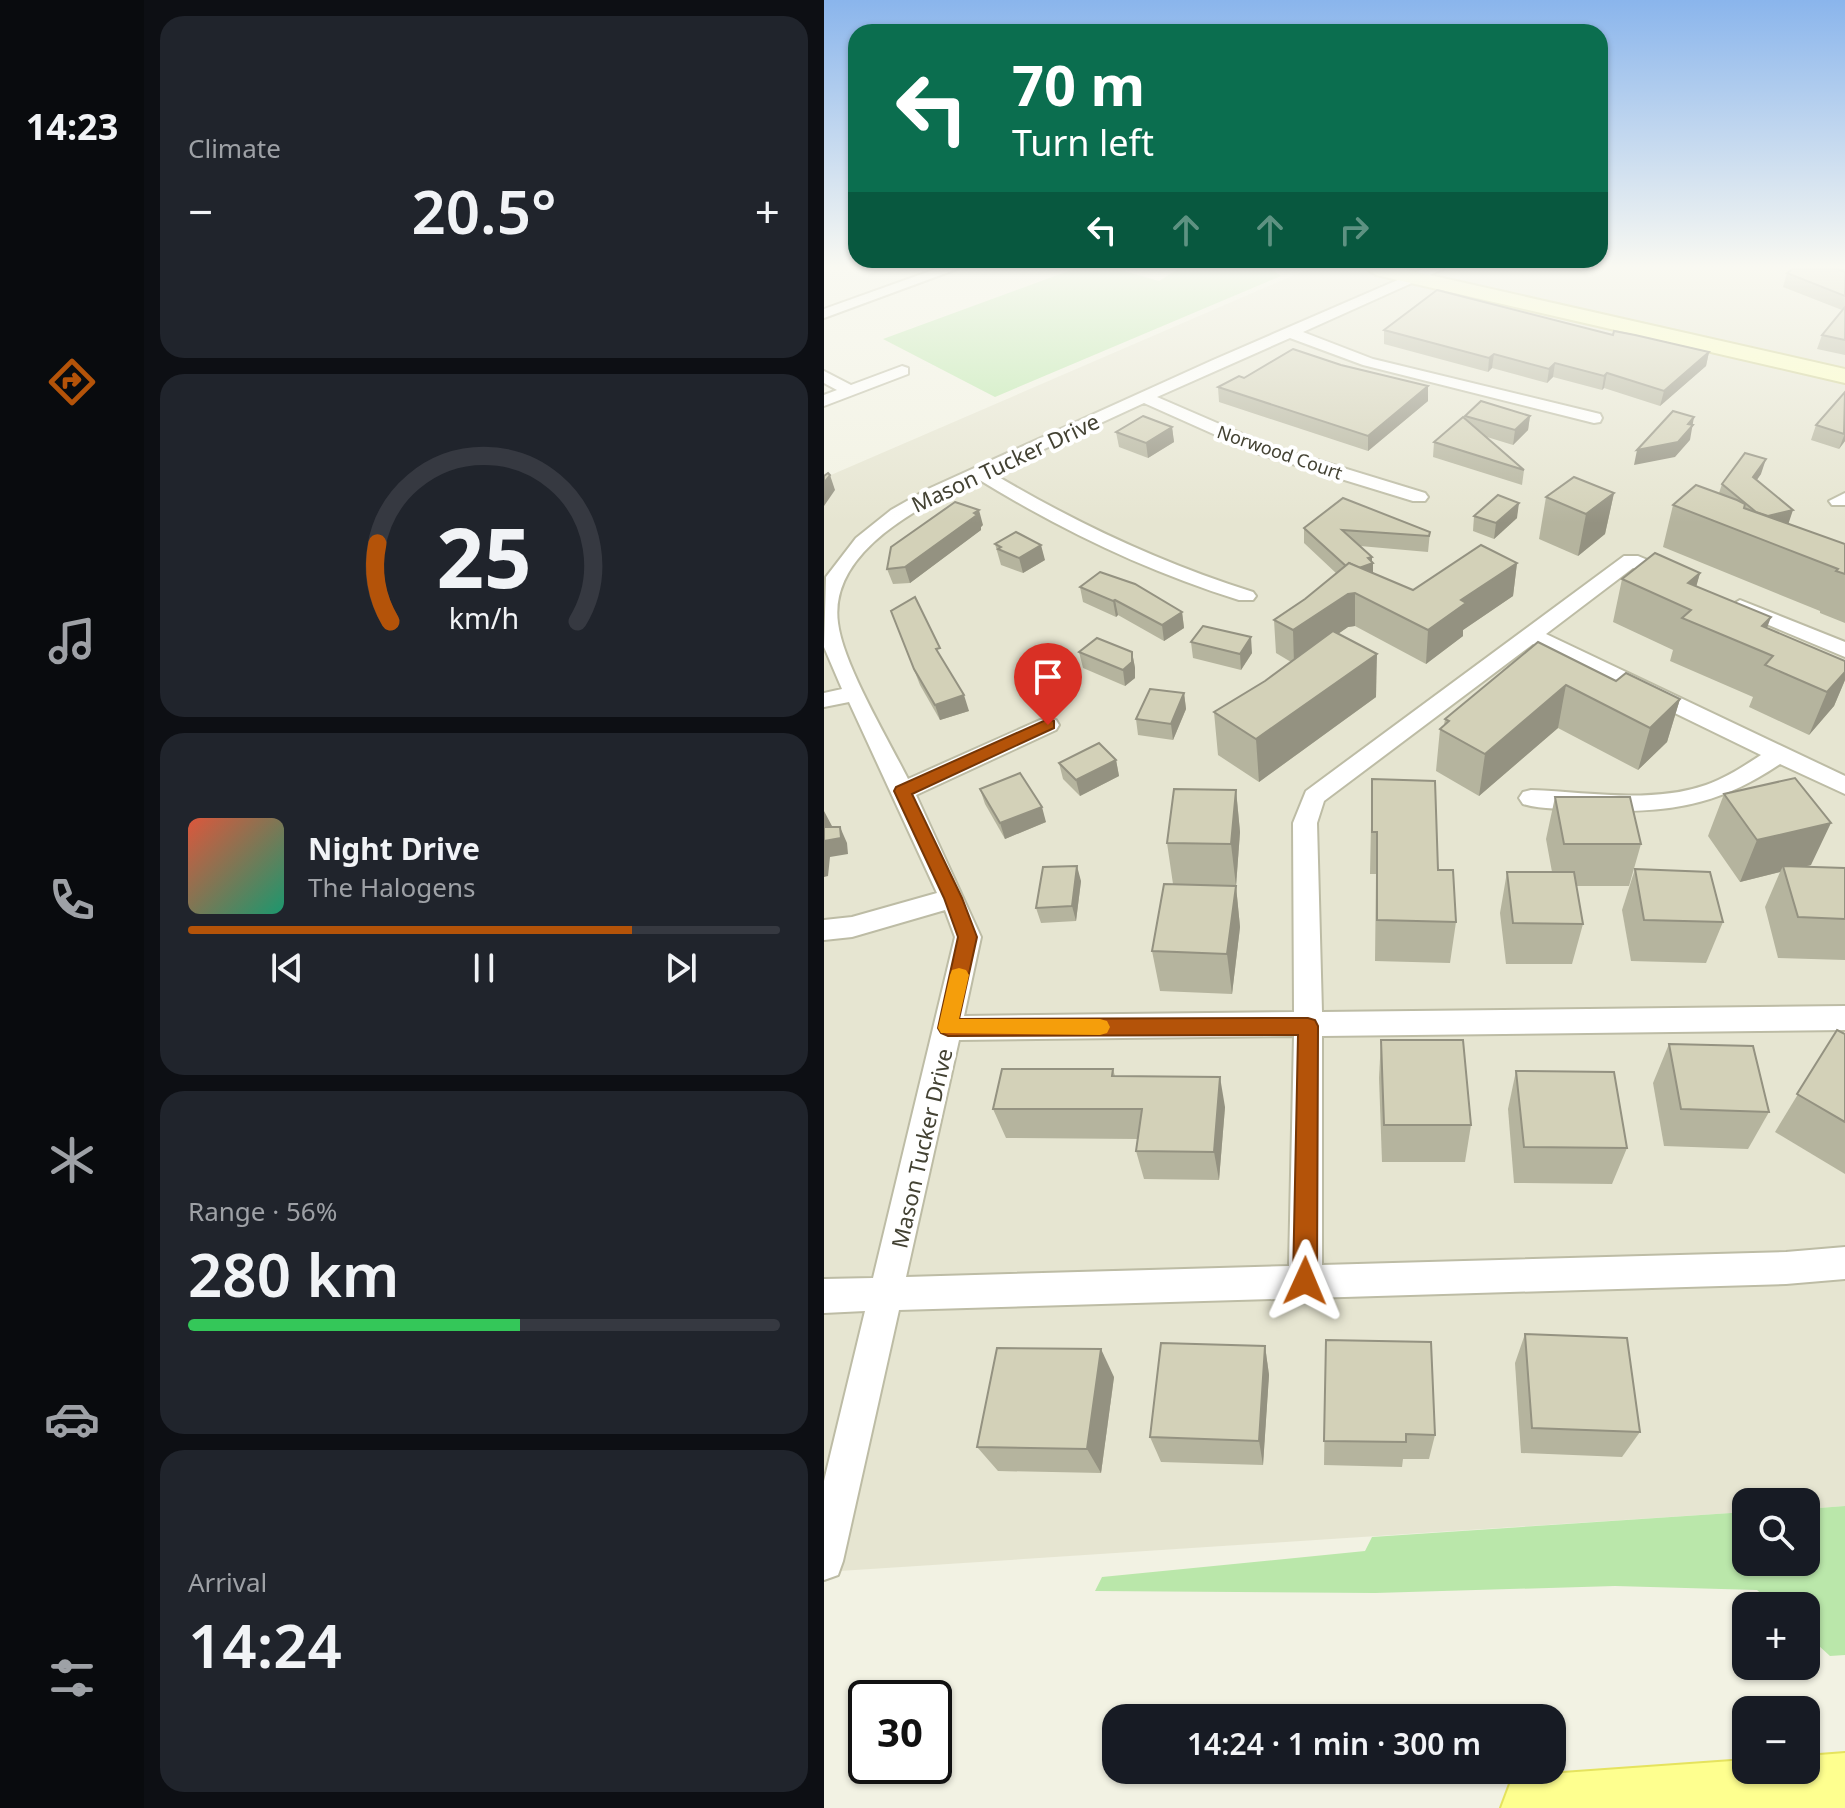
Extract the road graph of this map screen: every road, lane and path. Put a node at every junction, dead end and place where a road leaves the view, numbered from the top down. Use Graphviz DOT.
graph roads {
  1 [pos="1244,353"];
  2 [pos="1345,353"];
  3 [pos="1751,353"];
  4 [pos="902,371"];
  5 [pos="824,376"];
  6 [pos="1845,376"];
  7 [pos="849,391"];
  8 [pos="1144,397"];
  9 [pos="824,401"];
  10 [pos="1594,418"];
  11 [pos="980,473"];
  12 [pos="1419,497"];
  13 [pos="1246,596"];
  14 [pos="1531,635"];
  15 [pos="1845,650"];
  16 [pos="855,694"];
  17 [pos="824,700"];
  18 [pos="1048,725"];
  19 [pos="1778,755"];
  20 [pos="1845,786"];
  21 [pos="902,791"];
  22 [pos="1531,798"];
  23 [pos="953,898"];
  24 [pos="824,930"];
  25 [pos="1845,1018"];
  26 [pos="1308,1026"];
  27 [pos="948,1028"];
  28 [pos="1845,1263"];
  29 [pos="1305,1281"];
  30 [pos="888,1295"];
  31 [pos="824,1296"];
  32 [pos="824,1561"];
  33 [pos="1845,1786"];
  34 [pos="1534,1808"];
  1 -- 8 [label="street, Mason Tucker Drive"];
  2 -- 10 [label="street"];
  3 -- 6 [label="street"];
  4 -- 7 [label="street"];
  5 -- 7 [label="street"];
  7 -- 9 [label="street"];
  8 -- 11 [label="street, Mason Tucker Drive"];
  8 -- 12 [label="street, Norwood Court"];
  11 -- 13 [label="street"];
  11 -- 16 [label="street, Mason Tucker Drive"];
  14 -- 15 [label="street"];
  14 -- 19 [label="street"];
  14 -- 26 [label="street"];
  16 -- 17 [label="street"];
  16 -- 21 [label="street, Mason Tucker Drive"];
  18 -- 21 [label="street"];
  19 -- 20 [label="street"];
  19 -- 22 [label="street"];
  21 -- 23 [label="street, Mason Tucker Drive"];
  23 -- 24 [label="street"];
  23 -- 27 [label="street, Mason Tucker Drive"];
  25 -- 26 [label="street"];
  26 -- 27 [label="street"];
  26 -- 29 [label="street"];
  27 -- 30 [label="street, Mason Tucker Drive"];
  28 -- 29 [label="street"];
  29 -- 30 [label="street"];
  30 -- 31 [label="street"];
  30 -- 32 [label="street, Mason Tucker Drive"];
  33 -- 34 [label="main road"];
}
